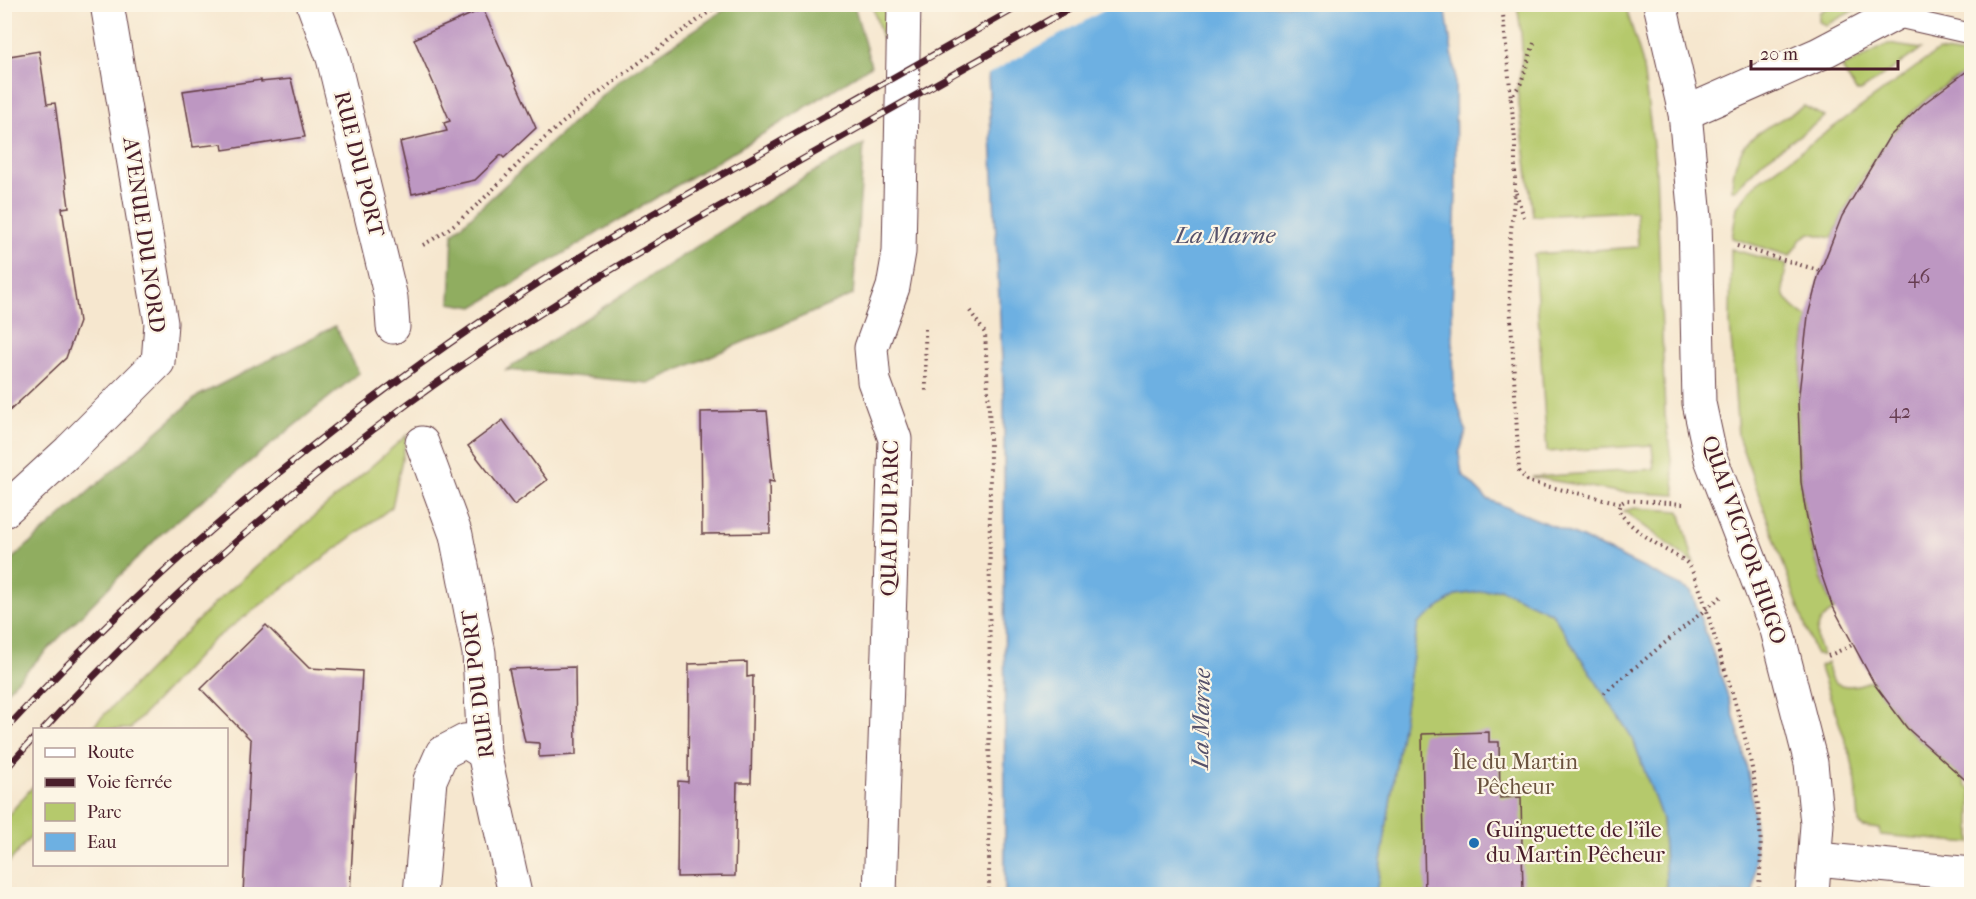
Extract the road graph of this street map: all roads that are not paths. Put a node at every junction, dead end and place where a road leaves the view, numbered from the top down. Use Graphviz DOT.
graph roads {
  1 [pos="107,4"];
  2 [pos="313,4"];
  3 [pos="904,4"];
  4 [pos="1660,4"];
  5 [pos="1903,10"];
  6 [pos="1971,34"];
  7 [pos="1685,113"];
  8 [pos="393,327"];
  9 [pos="422,442"];
  10 [pos="4,511"];
  11 [pos="484,753"];
  12 [pos="1817,859"];
  13 [pos="1971,874"];
  14 [pos="420,894"];
  15 [pos="515,894"];
  16 [pos="880,894"];
  17 [pos="1812,894"];
  1 -- 10 [label="street, AVENUE DU NORD"];
  2 -- 8 [label="street, RUE DU PORT"];
  3 -- 16 [label="street, QUAI DU PARC"];
  4 -- 7 [label="street, QUAI VICTOR HUGO"];
  5 -- 6 [label="lane"];
  5 -- 7 [label="street"];
  7 -- 12 [label="street, QUAI VICTOR HUGO"];
  9 -- 11 [label="street, RUE DU PORT"];
  11 -- 14 [label="street"];
  11 -- 15 [label="street, RUE DU PORT"];
  12 -- 13 [label="street"];
  12 -- 17 [label="street, QUAI VICTOR HUGO"];
}
